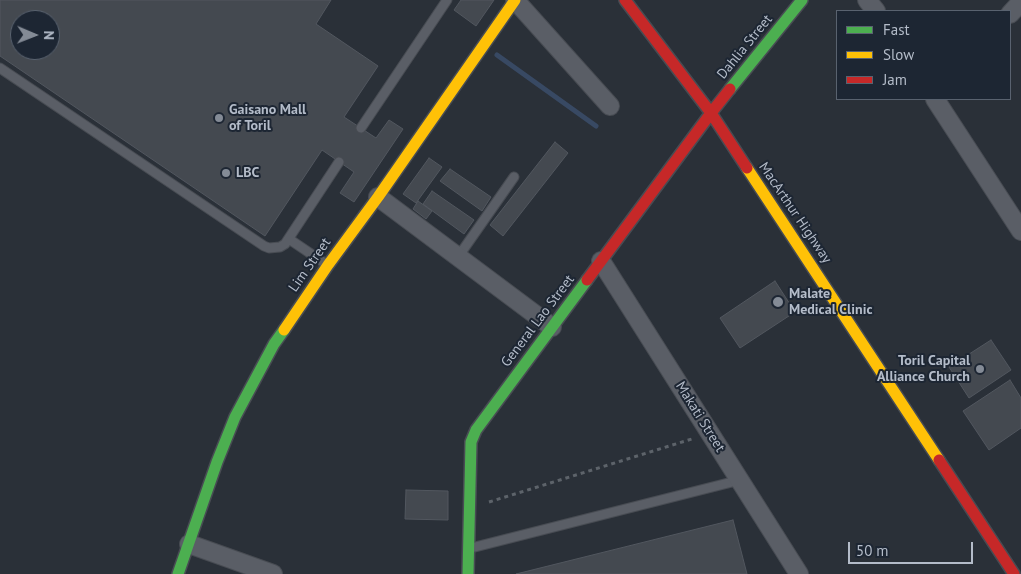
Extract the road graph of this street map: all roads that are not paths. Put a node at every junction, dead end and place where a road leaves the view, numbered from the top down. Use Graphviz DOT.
graph roads {
  1 [pos="446,0"];
  2 [pos="515,0"];
  3 [pos="625,0"];
  4 [pos="802,0"];
  5 [pos="867,0"];
  6 [pos="1021,2"];
  7 [pos="875,10"];
  8 [pos="1011,13"];
  9 [pos="0,68"];
  10 [pos="936,100"];
  11 [pos="610,106"];
  12 [pos="711,113"];
  13 [pos="361,128"];
  14 [pos="339,162"];
  15 [pos="514,177"];
  16 [pos="378,197"];
  17 [pos="1021,231"];
  18 [pos="289,239"];
  19 [pos="458,257"];
  20 [pos="601,261"];
  21 [pos="328,265"];
  22 [pos="552,327"];
  23 [pos="740,480"];
  24 [pos="188,544"];
  25 [pos="468,548"];
  26 [pos="178,574"];
  27 [pos="273,574"];
  28 [pos="468,574"];
  29 [pos="799,574"];
  30 [pos="1014,574"];
  1 -- 13 [label="lane"];
  2 -- 11 [label="street"];
  2 -- 16 [label="main road, Lim Street"];
  3 -- 12 [label="main road, MacArthur Highway"];
  4 -- 12 [label="main road, Dahlia Street"];
  5 -- 7 [label="street"];
  6 -- 8 [label="street"];
  9 -- 18 [label="lane"];
  10 -- 17 [label="street"];
  12 -- 20 [label="main road, General Lao Street"];
  12 -- 30 [label="main road, MacArthur Highway"];
  14 -- 18 [label="lane"];
  15 -- 19 [label="lane"];
  16 -- 19 [label="street"];
  16 -- 21 [label="main road, Lim Street"];
  18 -- 21 [label="lane"];
  19 -- 22 [label="street"];
  20 -- 22 [label="main road, General Lao Street"];
  20 -- 23 [label="street, Makati Street"];
  21 -- 24 [label="main road, Lim Street"];
  22 -- 25 [label="main road, General Lao Street"];
  23 -- 25 [label="lane"];
  23 -- 29 [label="street, Makati Street"];
  24 -- 26 [label="main road, Lim Street"];
  24 -- 27 [label="street"];
  25 -- 28 [label="main road, General Lao Street"];
}
